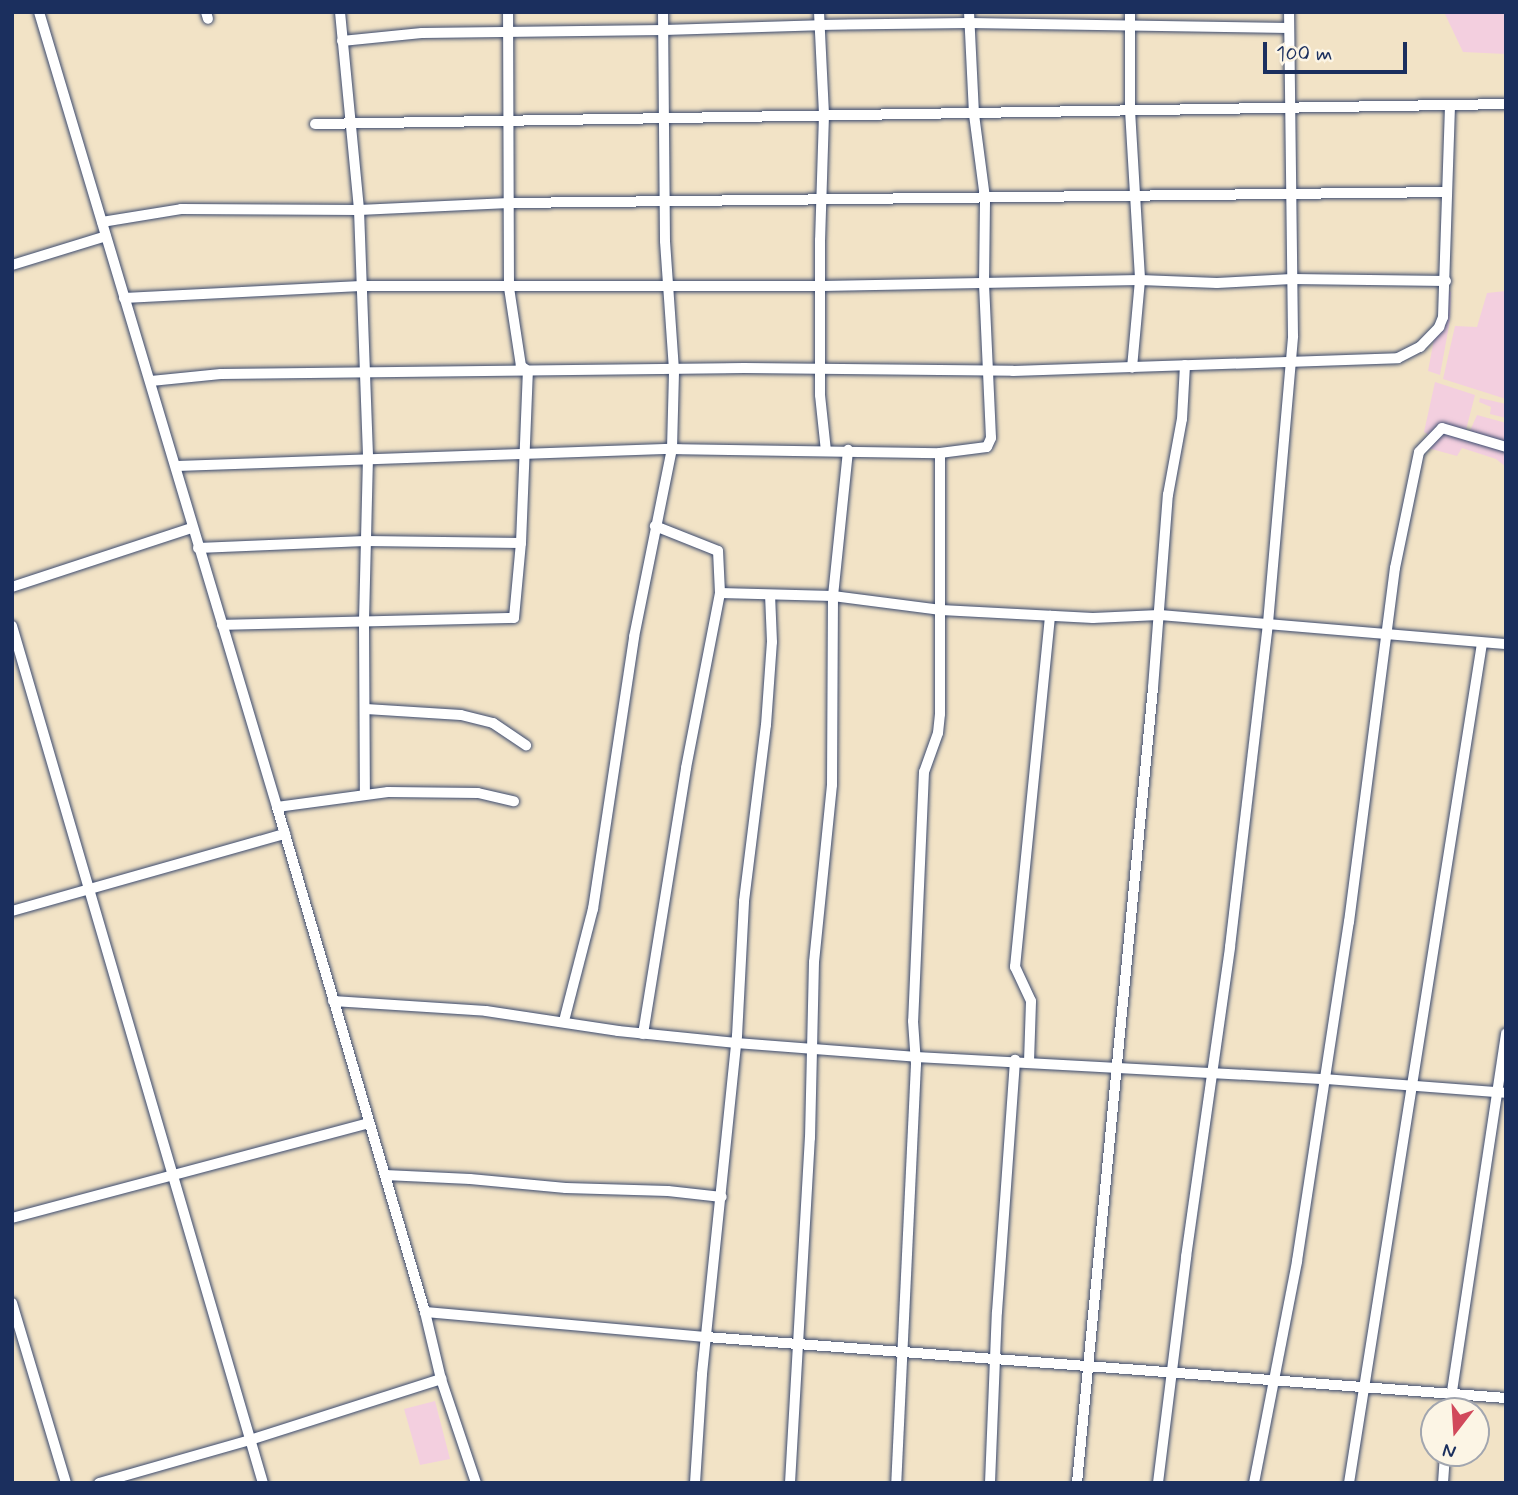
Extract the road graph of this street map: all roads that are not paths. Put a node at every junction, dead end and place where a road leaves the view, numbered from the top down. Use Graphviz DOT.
graph roads {
  1 [pos="39,12"];
  2 [pos="340,12"];
  3 [pos="508,12"];
  4 [pos="663,12"];
  5 [pos="819,12"];
  6 [pos="1130,12"];
  7 [pos="1289,12"];
  8 [pos="969,17"];
  9 [pos="820,25"];
  10 [pos="1130,26"];
  11 [pos="1289,28"];
  12 [pos="664,30"];
  13 [pos="508,32"];
  14 [pos="342,41"];
  15 [pos="1506,104"];
  16 [pos="1450,105"];
  17 [pos="1288,108"];
  18 [pos="1130,110"];
  19 [pos="974,114"];
  20 [pos="824,115"];
  21 [pos="665,117"];
  22 [pos="348,122"];
  23 [pos="510,123"];
  24 [pos="315,124"];
  25 [pos="1447,191"];
  26 [pos="1290,194"];
  27 [pos="1135,196"];
  28 [pos="985,198"];
  29 [pos="823,199"];
  30 [pos="665,201"];
  31 [pos="509,203"];
  32 [pos="359,210"];
  33 [pos="102,222"];
  34 [pos="106,236"];
  35 [pos="12,265"];
  36 [pos="1292,279"];
  37 [pos="1140,280"];
  38 [pos="1446,281"];
  39 [pos="984,284"];
  40 [pos="361,286"];
  41 [pos="668,286"];
  42 [pos="822,286"];
  43 [pos="509,288"];
  44 [pos="124,298"];
  45 [pos="1290,361"];
  46 [pos="1185,366"];
  47 [pos="822,368"];
  48 [pos="1132,368"];
  49 [pos="674,369"];
  50 [pos="988,371"];
  51 [pos="528,372"];
  52 [pos="363,373"];
  53 [pos="151,381"];
  54 [pos="1506,447"];
  55 [pos="672,449"];
  56 [pos="848,450"];
  57 [pos="826,451"];
  58 [pos="524,453"];
  59 [pos="940,453"];
  60 [pos="368,457"];
  61 [pos="177,466"];
  62 [pos="654,526"];
  63 [pos="191,528"];
  64 [pos="365,541"];
  65 [pos="521,543"];
  66 [pos="198,548"];
  67 [pos="12,587"];
  68 [pos="720,593"];
  69 [pos="770,595"];
  70 [pos="833,596"];
  71 [pos="941,610"];
  72 [pos="1159,615"];
  73 [pos="1050,616"];
  74 [pos="364,623"];
  75 [pos="1268,623"];
  76 [pos="222,625"];
  77 [pos="12,626"];
  78 [pos="1388,633"];
  79 [pos="1482,643"];
  80 [pos="1506,644"];
  81 [pos="366,709"];
  82 [pos="526,745"];
  83 [pos="365,793"];
  84 [pos="514,801"];
  85 [pos="277,807"];
  86 [pos="285,834"];
  87 [pos="89,889"];
  88 [pos="12,911"];
  89 [pos="333,1001"];
  90 [pos="564,1021"];
  91 [pos="1506,1033"];
  92 [pos="643,1034"];
  93 [pos="736,1043"];
  94 [pos="814,1048"];
  95 [pos="916,1057"];
  96 [pos="1015,1060"];
  97 [pos="1029,1062"];
  98 [pos="1117,1067"];
  99 [pos="1211,1072"];
  100 [pos="1325,1079"];
  101 [pos="1413,1086"];
  102 [pos="1501,1093"];
  103 [pos="368,1123"];
  104 [pos="385,1175"];
  105 [pos="173,1177"];
  106 [pos="722,1197"];
  107 [pos="12,1218"];
  108 [pos="12,1303"];
  109 [pos="425,1312"];
  110 [pos="706,1338"];
  111 [pos="797,1343"];
  112 [pos="902,1353"];
  113 [pos="996,1358"];
  114 [pos="1087,1367"];
  115 [pos="1172,1371"];
  116 [pos="441,1379"];
  117 [pos="1272,1382"];
  118 [pos="1366,1387"];
  119 [pos="1451,1393"];
  120 [pos="1451,1397"];
  121 [pos="1506,1398"];
  122 [pos="250,1440"];
  123 [pos="66,1483"];
  124 [pos="99,1483"];
  125 [pos="263,1483"];
  126 [pos="476,1483"];
  127 [pos="695,1483"];
  128 [pos="790,1483"];
  129 [pos="896,1483"];
  130 [pos="990,1483"];
  131 [pos="1077,1483"];
  132 [pos="1158,1483"];
  133 [pos="1254,1483"];
  134 [pos="1349,1483"];
  1 -- 33 [label="street"];
  2 -- 14 [label="street"];
  3 -- 13 [label="street"];
  4 -- 12 [label="street"];
  5 -- 9 [label="street"];
  6 -- 10 [label="street"];
  7 -- 11 [label="street"];
  8 -- 9 [label="street"];
  8 -- 10 [label="street"];
  8 -- 19 [label="street"];
  9 -- 12 [label="street"];
  9 -- 20 [label="street"];
  10 -- 11 [label="street"];
  10 -- 18 [label="street"];
  11 -- 17 [label="street"];
  12 -- 13 [label="street"];
  12 -- 21 [label="street"];
  13 -- 14 [label="street"];
  13 -- 23 [label="street"];
  14 -- 22 [label="street"];
  15 -- 16 [label="street"];
  16 -- 17 [label="street"];
  16 -- 25 [label="street"];
  17 -- 18 [label="street"];
  17 -- 26 [label="street"];
  18 -- 19 [label="street"];
  18 -- 27 [label="street"];
  19 -- 20 [label="street"];
  19 -- 28 [label="street"];
  20 -- 21 [label="street"];
  20 -- 29 [label="street"];
  21 -- 23 [label="street"];
  21 -- 30 [label="street"];
  22 -- 23 [label="street"];
  22 -- 24 [label="street"];
  22 -- 32 [label="street"];
  23 -- 31 [label="street"];
  25 -- 26 [label="street"];
  25 -- 38 [label="street"];
  26 -- 27 [label="street"];
  26 -- 36 [label="street"];
  27 -- 28 [label="street"];
  27 -- 37 [label="street"];
  28 -- 29 [label="street"];
  28 -- 39 [label="street"];
  29 -- 30 [label="street"];
  29 -- 42 [label="street"];
  30 -- 31 [label="street"];
  30 -- 41 [label="street"];
  31 -- 32 [label="street"];
  31 -- 43 [label="street"];
  32 -- 33 [label="street"];
  32 -- 40 [label="street"];
  33 -- 34 [label="street"];
  34 -- 35 [label="street"];
  34 -- 44 [label="street"];
  36 -- 37 [label="street"];
  36 -- 38 [label="street"];
  36 -- 45 [label="street"];
  37 -- 39 [label="street"];
  37 -- 48 [label="street"];
  38 -- 45 [label="street"];
  39 -- 42 [label="street"];
  39 -- 50 [label="street"];
  40 -- 43 [label="street"];
  40 -- 44 [label="street"];
  40 -- 52 [label="street"];
  41 -- 42 [label="street"];
  41 -- 43 [label="street"];
  41 -- 49 [label="street"];
  42 -- 47 [label="street"];
  43 -- 51 [label="street"];
  44 -- 53 [label="street"];
  45 -- 46 [label="street"];
  45 -- 75 [label="street"];
  46 -- 48 [label="street"];
  46 -- 72 [label="street"];
  47 -- 49 [label="street"];
  47 -- 50 [label="street"];
  47 -- 57 [label="street"];
  48 -- 50 [label="street"];
  49 -- 51 [label="street"];
  49 -- 55 [label="street"];
  50 -- 59 [label="street"];
  51 -- 52 [label="street"];
  51 -- 58 [label="street"];
  52 -- 53 [label="street"];
  52 -- 60 [label="street"];
  53 -- 61 [label="street"];
  54 -- 78 [label="street"];
  55 -- 57 [label="street"];
  55 -- 58 [label="street"];
  55 -- 62 [label="street"];
  56 -- 57 [label="street"];
  56 -- 59 [label="street"];
  56 -- 70 [label="street"];
  58 -- 60 [label="street"];
  58 -- 65 [label="street"];
  59 -- 71 [label="street"];
  60 -- 61 [label="street"];
  60 -- 64 [label="street"];
  61 -- 63 [label="street"];
  62 -- 68 [label="street"];
  62 -- 90 [label="street"];
  63 -- 66 [label="street"];
  63 -- 67 [label="street"];
  64 -- 65 [label="street"];
  64 -- 66 [label="street"];
  64 -- 74 [label="street"];
  65 -- 74 [label="street"];
  66 -- 76 [label="street"];
  68 -- 69 [label="street"];
  68 -- 92 [label="street"];
  69 -- 70 [label="street"];
  69 -- 93 [label="street"];
  70 -- 71 [label="street"];
  70 -- 94 [label="street"];
  71 -- 73 [label="street"];
  71 -- 95 [label="street"];
  72 -- 73 [label="street"];
  72 -- 75 [label="street"];
  72 -- 98 [label="street"];
  73 -- 97 [label="street"];
  74 -- 76 [label="street"];
  74 -- 81 [label="street"];
  75 -- 78 [label="street"];
  75 -- 99 [label="street"];
  76 -- 85 [label="street"];
  77 -- 87 [label="street"];
  78 -- 79 [label="street"];
  78 -- 100 [label="street"];
  79 -- 80 [label="street"];
  79 -- 101 [label="street"];
  81 -- 82 [label="street"];
  81 -- 83 [label="street"];
  83 -- 84 [label="street"];
  83 -- 85 [label="street"];
  85 -- 86 [label="street"];
  86 -- 87 [label="street"];
  86 -- 89 [label="street"];
  87 -- 88 [label="street"];
  87 -- 105 [label="street"];
  89 -- 90 [label="street"];
  89 -- 103 [label="street"];
  90 -- 92 [label="street"];
  91 -- 102 [label="street"];
  92 -- 93 [label="street"];
  93 -- 94 [label="street"];
  93 -- 106 [label="street"];
  94 -- 95 [label="street"];
  94 -- 111 [label="street"];
  95 -- 96 [label="street"];
  95 -- 112 [label="street"];
  96 -- 97 [label="street"];
  96 -- 113 [label="street"];
  97 -- 98 [label="street"];
  98 -- 99 [label="street"];
  98 -- 114 [label="street"];
  99 -- 100 [label="street"];
  99 -- 115 [label="street"];
  100 -- 101 [label="street"];
  100 -- 117 [label="street"];
  101 -- 102 [label="street"];
  101 -- 118 [label="street"];
  102 -- 119 [label="street"];
  103 -- 104 [label="street"];
  103 -- 105 [label="street"];
  104 -- 106 [label="street"];
  104 -- 109 [label="street"];
  105 -- 107 [label="street"];
  105 -- 122 [label="street"];
  106 -- 110 [label="street"];
  108 -- 123 [label="street"];
  109 -- 110 [label="street"];
  109 -- 116 [label="street"];
  110 -- 111 [label="street"];
  110 -- 127 [label="street"];
  111 -- 112 [label="street"];
  111 -- 128 [label="street"];
  112 -- 113 [label="street"];
  112 -- 129 [label="street"];
  113 -- 114 [label="street"];
  113 -- 130 [label="street"];
  114 -- 115 [label="street"];
  114 -- 131 [label="street"];
  115 -- 117 [label="street"];
  115 -- 132 [label="street"];
  116 -- 122 [label="street"];
  116 -- 126 [label="street"];
  117 -- 118 [label="street"];
  117 -- 133 [label="street"];
  118 -- 119 [label="street"];
  118 -- 134 [label="street"];
  119 -- 120 [label="street"];
  119 -- 121 [label="street"];
  122 -- 124 [label="street"];
  122 -- 125 [label="street"];
}
